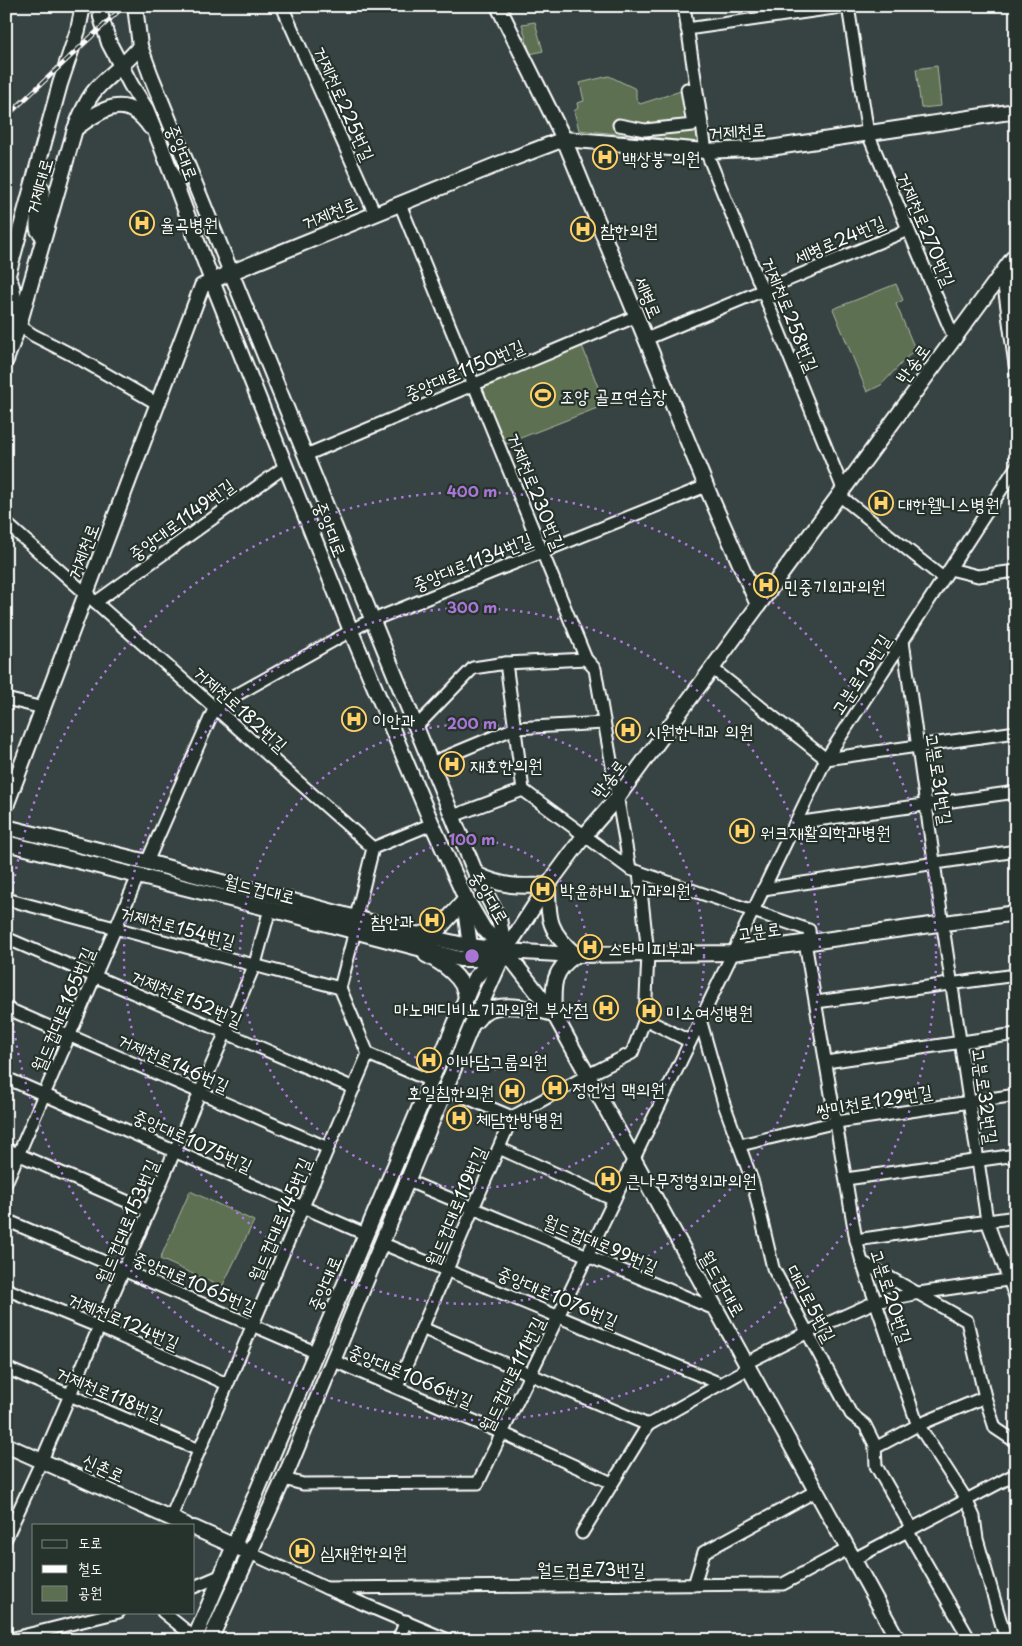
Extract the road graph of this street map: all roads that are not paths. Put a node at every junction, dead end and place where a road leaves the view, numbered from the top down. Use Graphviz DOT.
graph roads {
  1 [pos="83,6"];
  2 [pos="100,6"];
  3 [pos="135,6"];
  4 [pos="282,6"];
  5 [pos="498,6"];
  6 [pos="684,6"];
  7 [pos="848,6"];
  8 [pos="687,29"];
  9 [pos="140,46"];
  10 [pos="122,66"];
  11 [pos="687,89"];
  12 [pos="1016,111"];
  13 [pos="619,126"];
  14 [pos="75,129"];
  15 [pos="868,134"];
  16 [pos="564,139"];
  17 [pos="160,143"];
  18 [pos="706,151"];
  19 [pos="34,181"];
  20 [pos="400,204"];
  21 [pos="375,214"];
  22 [pos="908,230"];
  23 [pos="44,236"];
  24 [pos="1016,254"];
  25 [pos="9,262"];
  26 [pos="232,272"];
  27 [pos="1002,272"];
  28 [pos="7,279"];
  29 [pos="212,281"];
  30 [pos="763,290"];
  31 [pos="637,316"];
  32 [pos="12,324"];
  33 [pos="10,337"];
  34 [pos="954,338"];
  35 [pos="646,339"];
  36 [pos="6,360"];
  37 [pos="1016,372"];
  38 [pos="474,384"];
  39 [pos="158,404"];
  40 [pos="306,455"];
  41 [pos="286,466"];
  42 [pos="1016,467"];
  43 [pos="706,486"];
  44 [pos="841,492"];
  45 [pos="6,523"];
  46 [pos="542,552"];
  47 [pos="1016,571"];
  48 [pos="946,574"];
  49 [pos="91,598"];
  50 [pos="758,605"];
  51 [pos="362,625"];
  52 [pos="902,641"];
  53 [pos="586,658"];
  54 [pos="506,664"];
  55 [pos="713,669"];
  56 [pos="6,699"];
  57 [pos="215,707"];
  58 [pos="43,708"];
  59 [pos="604,723"];
  60 [pos="416,727"];
  61 [pos="515,728"];
  62 [pos="1016,732"];
  63 [pos="917,746"];
  64 [pos="826,758"];
  65 [pos="431,763"];
  66 [pos="523,790"];
  67 [pos="1016,792"];
  68 [pos="617,798"];
  69 [pos="926,804"];
  70 [pos="6,806"];
  71 [pos="453,816"];
  72 [pos="795,823"];
  73 [pos="432,824"];
  74 [pos="6,827"];
  75 [pos="584,836"];
  76 [pos="6,843"];
  77 [pos="373,848"];
  78 [pos="1016,851"];
  79 [pos="147,862"];
  80 [pos="935,864"];
  81 [pos="635,871"];
  82 [pos="476,874"];
  83 [pos="138,876"];
  84 [pos="548,885"];
  85 [pos="763,889"];
  86 [pos="464,898"];
  87 [pos="6,899"];
  88 [pos="270,909"];
  89 [pos="753,910"];
  90 [pos="1016,913"];
  91 [pos="943,923"];
  92 [pos="355,924"];
  93 [pos="116,928"];
  94 [pos="418,935"];
  95 [pos="6,938"];
  96 [pos="808,942"];
  97 [pos="408,945"];
  98 [pos="505,951"];
  99 [pos="471,952"];
  100 [pos="732,953"];
  101 [pos="648,954"];
  102 [pos="576,956"];
  103 [pos="255,964"];
  104 [pos="1016,975"];
  105 [pos="95,976"];
  106 [pos="474,979"];
  107 [pos="951,984"];
  108 [pos="340,988"];
  109 [pos="466,998"];
  110 [pos="816,1002"];
  111 [pos="6,1008"];
  112 [pos="554,1014"];
  113 [pos="645,1019"];
  114 [pos="700,1019"];
  115 [pos="471,1027"];
  116 [pos="225,1033"];
  117 [pos="1016,1034"];
  118 [pos="70,1035"];
  119 [pos="689,1041"];
  120 [pos="960,1042"];
  121 [pos="368,1054"];
  122 [pos="826,1062"];
  123 [pos="588,1075"];
  124 [pos="6,1078"];
  125 [pos="431,1081"];
  126 [pos="354,1088"];
  127 [pos="446,1089"];
  128 [pos="200,1092"];
  129 [pos="44,1095"];
  130 [pos="1016,1095"];
  131 [pos="968,1102"];
  132 [pos="512,1117"];
  133 [pos="837,1122"];
  134 [pos="740,1146"];
  135 [pos="328,1148"];
  136 [pos="499,1148"];
  137 [pos="6,1149"];
  138 [pos="175,1151"];
  139 [pos="19,1154"];
  140 [pos="1016,1155"];
  141 [pos="633,1158"];
  142 [pos="977,1161"];
  143 [pos="846,1179"];
  144 [pos="408,1181"];
  145 [pos="6,1183"];
  146 [pos="614,1200"];
  147 [pos="303,1207"];
  148 [pos="473,1208"];
  149 [pos="149,1211"];
  150 [pos="1016,1217"];
  151 [pos="6,1220"];
  152 [pos="987,1221"];
  153 [pos="366,1234"];
  154 [pos="856,1240"];
  155 [pos="381,1242"];
  156 [pos="586,1257"];
  157 [pos="862,1262"];
  158 [pos="447,1269"];
  159 [pos="124,1270"];
  160 [pos="1012,1280"];
  161 [pos="6,1289"];
  162 [pos="919,1294"];
  163 [pos="1016,1299"];
  164 [pos="875,1302"];
  165 [pos="716,1310"];
  166 [pos="558,1316"];
  167 [pos="252,1325"];
  168 [pos="99,1327"];
  169 [pos="422,1328"];
  170 [pos="808,1332"];
  171 [pos="315,1352"];
  172 [pos="332,1360"];
  173 [pos="747,1365"];
  174 [pos="6,1368"];
  175 [pos="530,1374"];
  176 [pos="227,1384"];
  177 [pos="721,1384"];
  178 [pos="397,1387"];
  179 [pos="70,1395"];
  180 [pos="985,1396"];
  181 [pos="648,1425"];
  182 [pos="918,1425"];
  183 [pos="502,1433"];
  184 [pos="1016,1442"];
  185 [pos="6,1445"];
  186 [pos="875,1448"];
  187 [pos="199,1450"];
  188 [pos="42,1460"];
  189 [pos="1016,1474"];
  190 [pos="284,1478"];
  191 [pos="612,1483"];
  192 [pos="816,1491"];
  193 [pos="966,1499"];
  194 [pos="171,1517"];
  195 [pos="184,1524"];
  196 [pos="195,1528"];
  197 [pos="909,1529"];
  198 [pos="582,1533"];
  199 [pos="6,1538"];
  200 [pos="233,1546"];
  201 [pos="250,1553"];
  202 [pos="851,1554"];
  203 [pos="220,1576"];
  204 [pos="694,1584"];
  205 [pos="195,1588"];
  206 [pos="326,1588"];
  207 [pos="111,1614"];
  208 [pos="165,1614"];
  209 [pos="406,1621"];
  210 [pos="6,1640"];
  211 [pos="194,1640"];
  212 [pos="210,1640"];
  213 [pos="398,1640"];
  214 [pos="448,1640"];
  215 [pos="898,1640"];
  216 [pos="970,1640"];
  217 [pos="1006,1640"];
  1 -- 19 [label="main road, 거제대로"];
  2 -- 10 [label="main road"];
  3 -- 9 [label="main road, 중앙대로"];
  4 -- 21 [label="street, 거제천로225번길"];
  5 -- 16 [label="main road, 세병로"];
  6 -- 8 [label="street, 거제천로258번길"];
  7 -- 8 [label="street"];
  7 -- 15 [label="street, 거제천로270번길"];
  8 -- 18 [label="street, 거제천로258번길"];
  9 -- 10 [label="main road, 거제대로"];
  9 -- 26 [label="main road, 중앙대로"];
  10 -- 14 [label="main road, 거제대로"];
  10 -- 17 [label="main road, 중앙대로"];
  11 -- 13 [label="street"];
  12 -- 15 [label="main road, 거제천로"];
  14 -- 17 [label="main road"];
  14 -- 23 [label="main road, 거제대로"];
  15 -- 18 [label="main road, 거제천로"];
  15 -- 22 [label="street, 거제천로270번길"];
  16 -- 18 [label="main road, 거제천로"];
  16 -- 20 [label="main road, 거제천로"];
  16 -- 31 [label="main road, 세병로"];
  17 -- 29 [label="main road, 중앙대로"];
  18 -- 30 [label="street, 거제천로258번길"];
  19 -- 23 [label="main road"];
  19 -- 25 [label="main road, 거제대로"];
  20 -- 21 [label="main road, 거제천로"];
  20 -- 38 [label="street, 거제천로230번길"];
  21 -- 26 [label="main road, 거제천로"];
  22 -- 30 [label="street, 세병로24번길"];
  22 -- 34 [label="street, 거제천로270번길"];
  23 -- 32 [label="main road, 거제대로"];
  24 -- 27 [label="main road, 반송로"];
  25 -- 28 [label="main road, 거제대로"];
  26 -- 29 [label="main road, 거제천로"];
  26 -- 40 [label="main road, 중앙대로"];
  27 -- 34 [label="main road, 반송로"];
  27 -- 37 [label="street"];
  28 -- 32 [label="main road"];
  29 -- 39 [label="main road, 거제천로"];
  29 -- 41 [label="main road, 중앙대로"];
  30 -- 35 [label="street, 세병로24번길"];
  30 -- 44 [label="street, 거제천로258번길"];
  31 -- 35 [label="main road, 세병로"];
  31 -- 38 [label="street, 중앙대로1150번길"];
  32 -- 33 [label="main road, 거제대로"];
  32 -- 39 [label="street"];
  33 -- 36 [label="main road, 거제대로"];
  34 -- 44 [label="main road, 반송로"];
  35 -- 43 [label="main road, 세병로"];
  38 -- 40 [label="street, 중앙대로1150번길"];
  38 -- 46 [label="street, 거제천로230번길"];
  39 -- 49 [label="main road, 거제천로"];
  40 -- 51 [label="main road, 중앙대로"];
  41 -- 49 [label="street, 중앙대로1149번길"];
  41 -- 51 [label="main road, 중앙대로"];
  42 -- 48 [label="street, 고분로13번길"];
  43 -- 46 [label="street, 중앙대로1134번길"];
  43 -- 50 [label="main road, 세병로"];
  44 -- 48 [label="street"];
  44 -- 50 [label="main road, 반송로"];
  45 -- 49 [label="street, 거제천로182번길"];
  46 -- 51 [label="street, 중앙대로1134번길"];
  46 -- 53 [label="street, 거제천로230번길"];
  47 -- 48 [label="street"];
  48 -- 52 [label="street, 고분로13번길"];
  49 -- 57 [label="street, 거제천로182번길"];
  49 -- 58 [label="main road, 거제천로"];
  50 -- 55 [label="main road, 반송로"];
  51 -- 57 [label="street, 중앙대로1134번길"];
  51 -- 60 [label="main road, 중앙대로"];
  51 -- 73 [label="main road, 중앙대로"];
  52 -- 63 [label="street, 고분로31번길"];
  52 -- 64 [label="street, 고분로13번길"];
  53 -- 54 [label="street"];
  53 -- 59 [label="street, 거제천로230번길"];
  54 -- 60 [label="street"];
  54 -- 61 [label="street"];
  55 -- 64 [label="street"];
  55 -- 68 [label="main road, 반송로"];
  56 -- 58 [label="street"];
  57 -- 77 [label="street, 거제천로182번길"];
  57 -- 79 [label="street"];
  58 -- 70 [label="main road, 거제천로"];
  59 -- 61 [label="street"];
  59 -- 68 [label="street, 거제천로230번길"];
  60 -- 65 [label="main road, 중앙대로"];
  61 -- 65 [label="street"];
  61 -- 66 [label="street"];
  62 -- 63 [label="street"];
  63 -- 64 [label="street"];
  63 -- 69 [label="street, 고분로31번길"];
  64 -- 72 [label="street, 고분로13번길"];
  65 -- 71 [label="main road, 중앙대로"];
  66 -- 71 [label="street"];
  66 -- 75 [label="street"];
  67 -- 69 [label="street"];
  68 -- 75 [label="main road, 반송로"];
  68 -- 81 [label="street, 거제천로230번길"];
  69 -- 72 [label="street"];
  69 -- 80 [label="street, 고분로31번길"];
  71 -- 82 [label="main road, 중앙대로"];
  72 -- 85 [label="street, 고분로13번길"];
  73 -- 77 [label="street"];
  73 -- 86 [label="main road, 중앙대로"];
  74 -- 79 [label="main road, 월드컵대로"];
  75 -- 81 [label="street"];
  75 -- 84 [label="main road, 반송로"];
  76 -- 83 [label="main road, 월드컵대로"];
  77 -- 92 [label="street"];
  78 -- 80 [label="street"];
  79 -- 92 [label="main road, 월드컵대로"];
  80 -- 85 [label="street"];
  80 -- 91 [label="street, 고분로31번길"];
  81 -- 89 [label="street"];
  81 -- 101 [label="street, 거제천로230번길"];
  82 -- 84 [label="main road"];
  82 -- 98 [label="main road, 중앙대로"];
  83 -- 88 [label="main road, 월드컵대로"];
  83 -- 93 [label="street, 월드컵대로165번길"];
  84 -- 98 [label="main road, 반송로"];
  84 -- 102 [label="main road"];
  85 -- 89 [label="street, 고분로13번길"];
  86 -- 94 [label="main road"];
  86 -- 98 [label="main road, 중앙대로"];
  86 -- 99 [label="main road"];
  87 -- 93 [label="street, 거제천로154번길"];
  88 -- 92 [label="main road, 월드컵대로"];
  88 -- 103 [label="street, 월드컵대로153번길"];
  89 -- 96 [label="street"];
  89 -- 100 [label="street, 고분로13번길"];
  90 -- 91 [label="main road, 고분로"];
  91 -- 96 [label="main road, 고분로"];
  91 -- 107 [label="street, 고분로32번길"];
  92 -- 94 [label="main road, 월드컵대로"];
  92 -- 97 [label="main road, 월드컵대로"];
  92 -- 108 [label="street"];
  93 -- 103 [label="street, 거제천로154번길"];
  93 -- 105 [label="street, 월드컵대로165번길"];
  94 -- 99 [label="main road, 월드컵대로"];
  95 -- 105 [label="street, 거제천로152번길"];
  96 -- 100 [label="main road, 고분로"];
  96 -- 110 [label="street, 고분로20번길"];
  97 -- 99 [label="main road, 월드컵대로"];
  97 -- 109 [label="main road"];
  98 -- 99 [label="main road, 월드컵대로"];
  98 -- 102 [label="main road, 고분로"];
  98 -- 106 [label="main road, 중앙대로"];
  98 -- 112 [label="main road, 월드컵대로"];
  98 -- 115 [label="main road, 중앙대로"];
  99 -- 106 [label="main road"];
  100 -- 101 [label="main road, 고분로"];
  100 -- 114 [label="street, 고분로13번길"];
  101 -- 102 [label="main road, 고분로"];
  101 -- 113 [label="street, 거제천로230번길"];
  102 -- 112 [label="main road"];
  103 -- 108 [label="street, 거제천로154번길"];
  103 -- 116 [label="street, 월드컵대로153번길"];
  104 -- 107 [label="street"];
  105 -- 116 [label="street, 거제천로152번길"];
  105 -- 118 [label="street, 월드컵대로165번길"];
  106 -- 109 [label="main road, 중앙대로"];
  107 -- 110 [label="street"];
  107 -- 120 [label="street, 고분로32번길"];
  108 -- 121 [label="street"];
  109 -- 125 [label="main road, 중앙대로"];
  110 -- 122 [label="street, 고분로20번길"];
  111 -- 118 [label="street, 거제천로146번길"];
  112 -- 115 [label="main road"];
  112 -- 123 [label="main road, 월드컵대로"];
  113 -- 119 [label="street"];
  113 -- 123 [label="street, 거제천로230번길"];
  114 -- 119 [label="street, 고분로13번길"];
  114 -- 134 [label="street, 대리로5번길"];
  115 -- 127 [label="main road, 중앙대로"];
  116 -- 126 [label="street, 거제천로152번길"];
  116 -- 128 [label="street, 월드컵대로153번길"];
  117 -- 120 [label="street"];
  118 -- 128 [label="street, 거제천로146번길"];
  118 -- 129 [label="street, 월드컵대로165번길"];
  119 -- 141 [label="street, 월드컵대로111번길"];
  120 -- 122 [label="street"];
  120 -- 131 [label="street, 고분로32번길"];
  121 -- 125 [label="street"];
  121 -- 126 [label="street, 월드컵대로145번길"];
  122 -- 133 [label="street, 고분로20번길"];
  123 -- 132 [label="street"];
  123 -- 141 [label="main road, 월드컵대로"];
  124 -- 129 [label="street, 중앙대로1075번길"];
  125 -- 153 [label="main road, 중앙대로"];
  126 -- 135 [label="street, 월드컵대로145번길"];
  127 -- 132 [label="street"];
  127 -- 144 [label="main road, 중앙대로"];
  128 -- 135 [label="street, 거제천로146번길"];
  128 -- 138 [label="street, 월드컵대로153번길"];
  129 -- 138 [label="street, 중앙대로1075번길"];
  129 -- 139 [label="street, 월드컵대로165번길"];
  130 -- 131 [label="street, 쌍미천로129번길"];
  131 -- 133 [label="street, 쌍미천로129번길"];
  131 -- 142 [label="street, 고분로32번길"];
  132 -- 136 [label="street, 월드컵대로119번길"];
  133 -- 134 [label="street, 쌍미천로129번길"];
  133 -- 143 [label="street, 고분로20번길"];
  134 -- 170 [label="street, 대리로5번길"];
  135 -- 147 [label="street, 월드컵대로145번길"];
  136 -- 146 [label="street"];
  136 -- 148 [label="street, 월드컵대로119번길"];
  137 -- 139 [label="street"];
  138 -- 147 [label="street, 중앙대로1075번길"];
  138 -- 149 [label="street, 월드컵대로153번길"];
  139 -- 145 [label="street, 월드컵대로165번길"];
  139 -- 149 [label="street"];
  140 -- 142 [label="street"];
  141 -- 146 [label="street, 월드컵대로111번길"];
  141 -- 165 [label="main road, 월드컵대로"];
  142 -- 143 [label="street"];
  142 -- 152 [label="street, 고분로32번길"];
  143 -- 154 [label="street, 고분로20번길"];
  144 -- 148 [label="street, 월드컵대로99번길"];
  144 -- 155 [label="main road, 중앙대로"];
  146 -- 156 [label="street, 월드컵대로111번길"];
  147 -- 153 [label="street, 중앙대로1075번길"];
  147 -- 167 [label="street, 월드컵대로145번길"];
  148 -- 156 [label="street, 월드컵대로99번길"];
  148 -- 158 [label="street, 월드컵대로119번길"];
  149 -- 159 [label="street, 월드컵대로153번길"];
  150 -- 152 [label="street"];
  151 -- 159 [label="street, 중앙대로1065번길"];
  152 -- 154 [label="street"];
  152 -- 160 [label="street, 고분로32번길"];
  153 -- 171 [label="main road, 중앙대로"];
  154 -- 157 [label="street, 고분로20번길"];
  155 -- 158 [label="street, 중앙대로1076번길"];
  155 -- 172 [label="main road, 중앙대로"];
  156 -- 165 [label="street, 월드컵대로99번길"];
  156 -- 166 [label="street, 월드컵대로111번길"];
  157 -- 162 [label="street"];
  157 -- 164 [label="street, 고분로20번길"];
  158 -- 166 [label="street, 중앙대로1076번길"];
  158 -- 169 [label="street, 월드컵대로119번길"];
  159 -- 167 [label="street, 중앙대로1065번길"];
  159 -- 168 [label="street, 월드컵대로153번길"];
  160 -- 162 [label="street"];
  160 -- 163 [label="street, 고분로32번길"];
  161 -- 168 [label="street, 거제천로124번길"];
  162 -- 164 [label="street"];
  162 -- 180 [label="street"];
  164 -- 170 [label="street"];
  164 -- 182 [label="street, 고분로20번길"];
  165 -- 173 [label="main road, 월드컵대로"];
  166 -- 175 [label="street, 월드컵대로111번길"];
  166 -- 177 [label="street, 중앙대로1076번길"];
  167 -- 171 [label="street, 중앙대로1065번길"];
  167 -- 176 [label="street, 월드컵대로145번길"];
  168 -- 176 [label="street, 거제천로124번길"];
  168 -- 179 [label="street, 월드컵대로153번길"];
  169 -- 175 [label="street"];
  169 -- 178 [label="street, 월드컵대로119번길"];
  170 -- 173 [label="street"];
  170 -- 186 [label="street, 대리로5번길"];
  171 -- 200 [label="main road, 중앙대로"];
  172 -- 178 [label="street, 중앙대로1066번길"];
  172 -- 190 [label="main road, 중앙대로"];
  173 -- 177 [label="street"];
  173 -- 192 [label="main road, 월드컵대로"];
  174 -- 179 [label="street, 거제천로118번길"];
  175 -- 181 [label="street"];
  175 -- 183 [label="street, 월드컵대로111번길"];
  176 -- 187 [label="street, 월드컵대로145번길"];
  177 -- 181 [label="street"];
  178 -- 183 [label="street, 중앙대로1066번길"];
  179 -- 187 [label="street, 거제천로118번길"];
  179 -- 188 [label="street, 월드컵대로153번길"];
  180 -- 182 [label="street"];
  180 -- 184 [label="street"];
  181 -- 191 [label="street"];
  182 -- 186 [label="street"];
  182 -- 193 [label="street, 고분로20번길"];
  183 -- 190 [label="street, 월드컵대로111번길"];
  183 -- 191 [label="street, 중앙대로1066번길"];
  185 -- 188 [label="main road, 신촌로"];
  186 -- 197 [label="street, 대리로5번길"];
  187 -- 194 [label="street, 월드컵대로145번길"];
  188 -- 194 [label="main road, 신촌로"];
  188 -- 199 [label="street, 월드컵대로153번길"];
  189 -- 193 [label="street, 월드컵로73번길"];
  190 -- 201 [label="main road, 중앙대로"];
  191 -- 198 [label="street"];
  192 -- 202 [label="main road, 월드컵대로"];
  192 -- 204 [label="street"];
  193 -- 197 [label="street, 월드컵로73번길"];
  193 -- 217 [label="street, 고분로20번길"];
  194 -- 195 [label="main road, 신촌로"];
  196 -- 200 [label="main road"];
  197 -- 202 [label="street, 월드컵로73번길"];
  197 -- 216 [label="street, 대리로5번길"];
  200 -- 201 [label="main road"];
  200 -- 203 [label="main road, 중앙대로"];
  201 -- 206 [label="street"];
  201 -- 212 [label="main road, 중앙대로"];
  202 -- 204 [label="street, 월드컵로73번길"];
  202 -- 215 [label="main road, 월드컵대로"];
  203 -- 205 [label="street"];
  203 -- 211 [label="main road, 중앙대로"];
  204 -- 206 [label="street, 월드컵로73번길"];
  206 -- 209 [label="street"];
  207 -- 210 [label="street"];
  208 -- 211 [label="street"];
  209 -- 213 [label="street"];
  209 -- 214 [label="street"];
}
